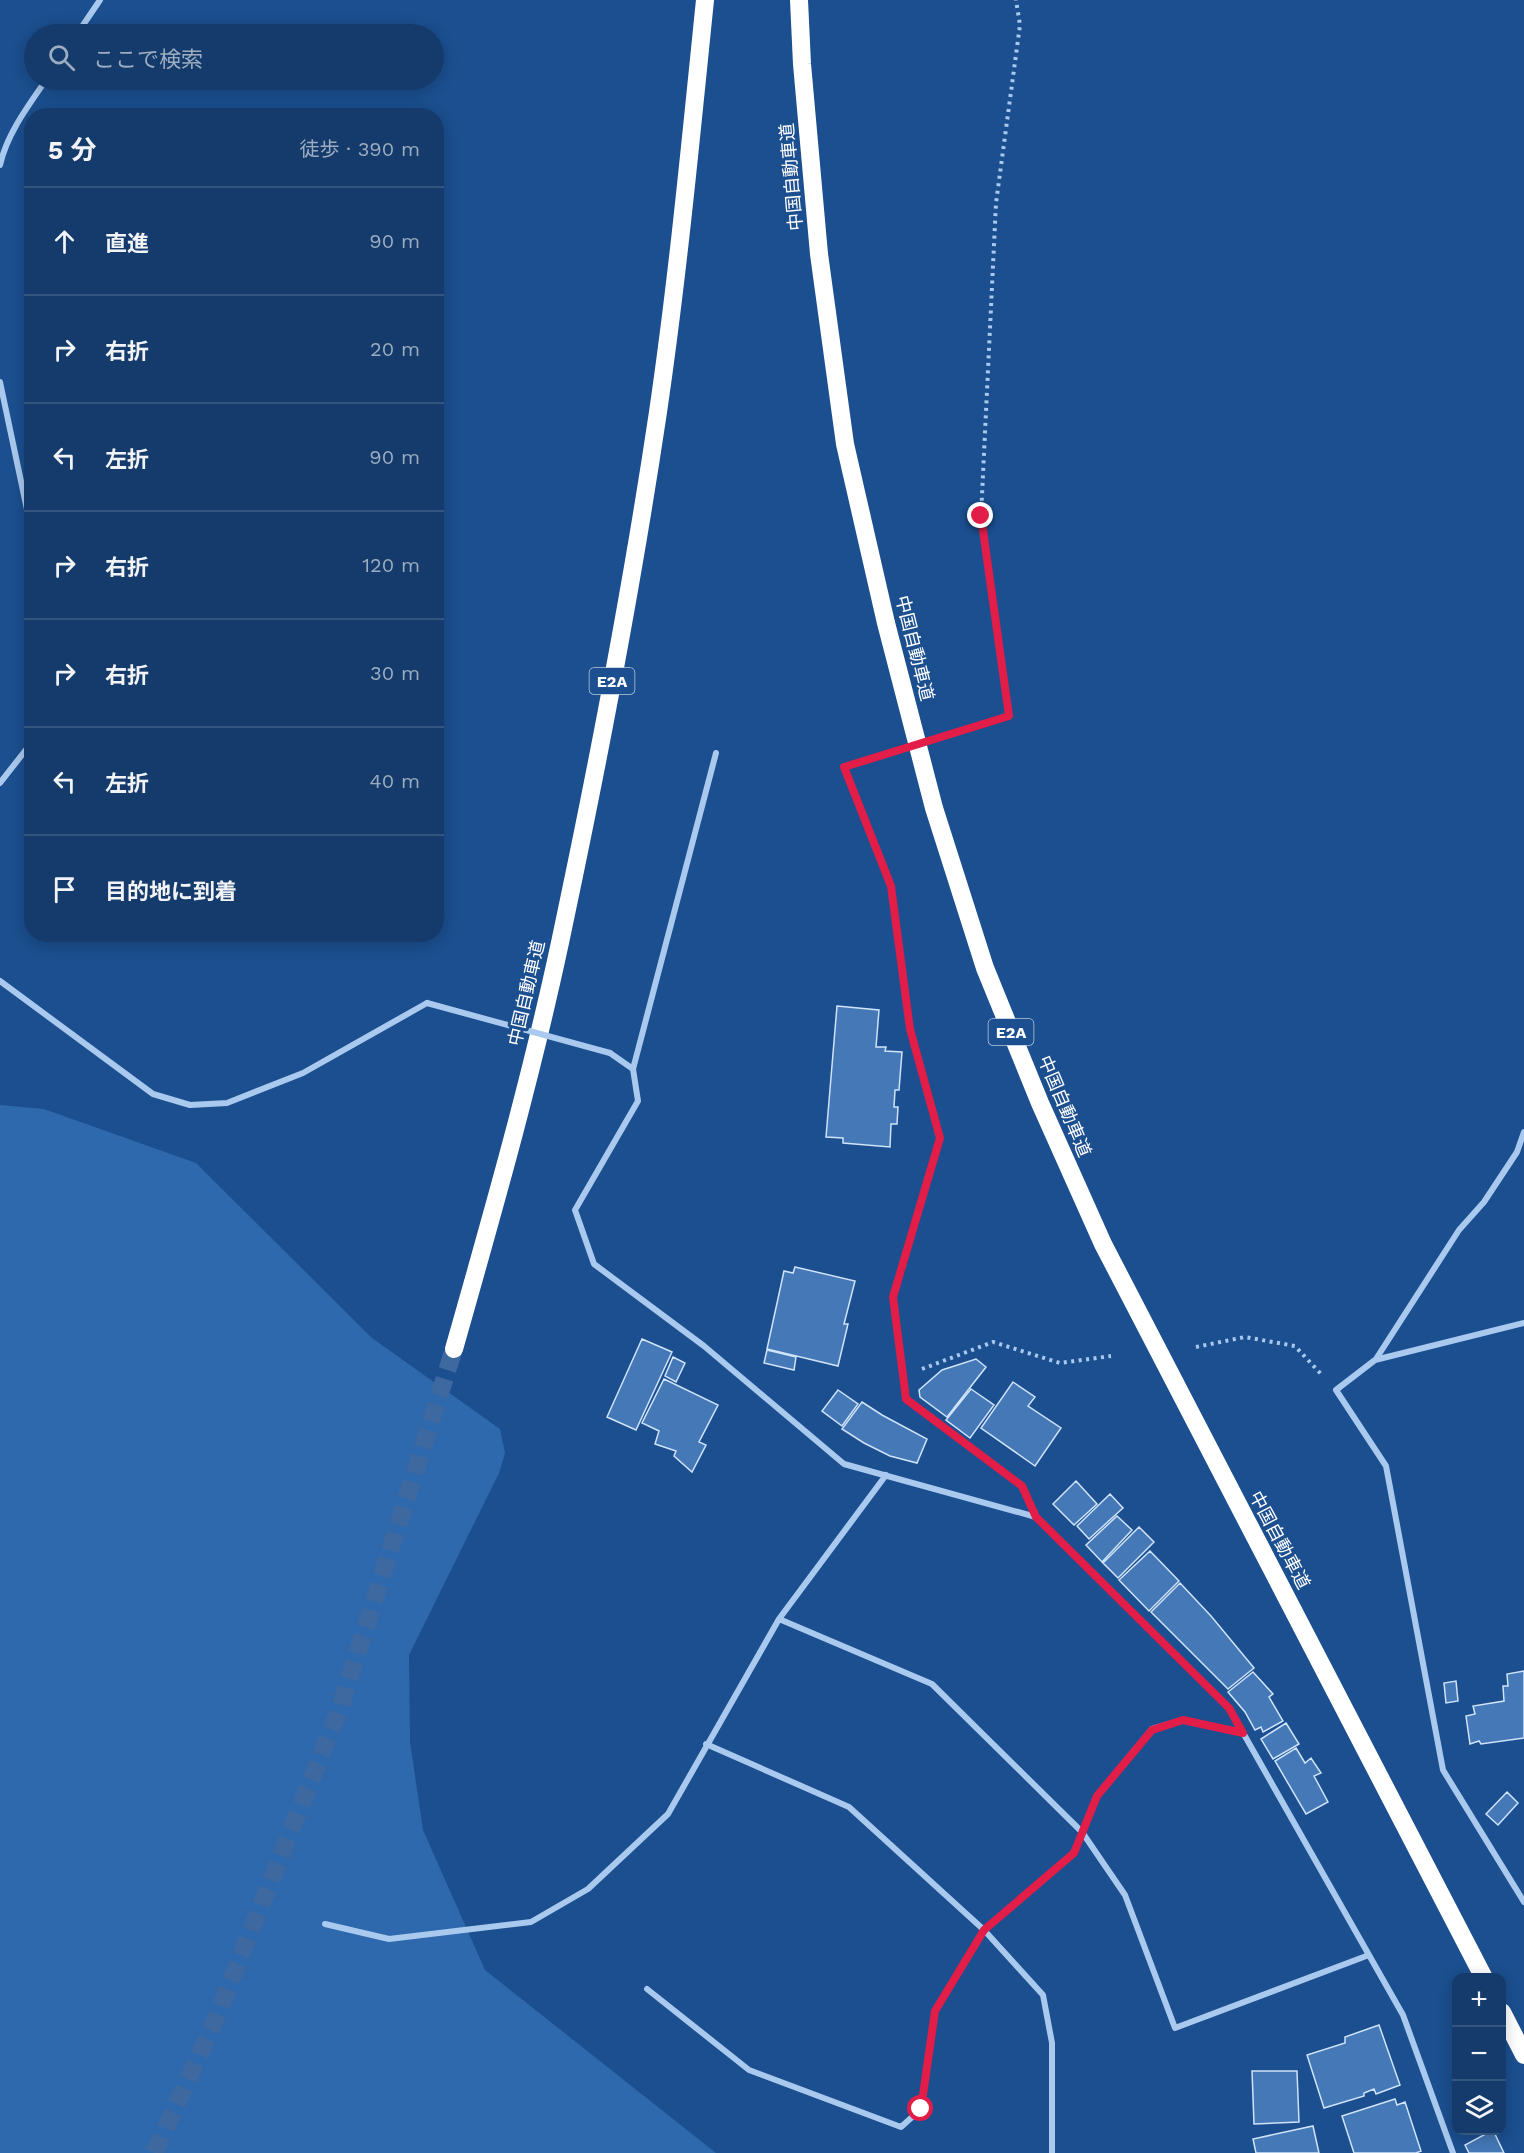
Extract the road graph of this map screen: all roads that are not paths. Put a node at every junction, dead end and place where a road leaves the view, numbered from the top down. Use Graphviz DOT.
graph roads {
  1 [pos="100,0"];
  2 [pos="705,0"];
  3 [pos="799,0"];
  4 [pos="84,24"];
  5 [pos="39,90"];
  6 [pos="26,108"];
  7 [pos="24,112"];
  8 [pos="0,165"];
  9 [pos="0,382"];
  10 [pos="24,495"];
  11 [pos="1009,716"];
  12 [pos="24,752"];
  13 [pos="716,753"];
  14 [pos="0,783"];
  15 [pos="0,981"];
  16 [pos="633,1069"];
  17 [pos="1524,1132"];
  18 [pos="1524,1323"];
  19 [pos="454,1349"];
  20 [pos="1375,1360"];
  21 [pos="886,1475"];
  22 [pos="1036,1517"];
  23 [pos="779,1619"];
  24 [pos="1243,1733"];
  25 [pos="706,1744"];
  26 [pos="1082,1832"];
  27 [pos="1524,1902"];
  28 [pos="325,1924"];
  29 [pos="984,1930"];
  30 [pos="1369,1955"];
  31 [pos="1482,1973"];
  32 [pos="647,1989"];
  33 [pos="1506,2020"];
  34 [pos="1524,2055"];
  35 [pos="1052,2153"];
  36 [pos="1453,2153"];
  1 -- 4 [label="street"];
  2 -- 19 [label="highway, 中国自動車道 / E2A"];
  3 -- 31 [label="highway, 中国自動車道 / E2A"];
  5 -- 6 [label="street"];
  7 -- 8 [label="street"];
  9 -- 10 [label="street"];
  11 -- 22 [label="street, bridge"];
  12 -- 14 [label="street"];
  13 -- 16 [label="street"];
  15 -- 16 [label="street, bridge"];
  16 -- 21 [label="street"];
  17 -- 20 [label="street"];
  18 -- 20 [label="street"];
  20 -- 27 [label="street"];
  21 -- 22 [label="street"];
  21 -- 23 [label="street"];
  22 -- 24 [label="street"];
  23 -- 25 [label="street"];
  23 -- 26 [label="street"];
  24 -- 26 [label="street"];
  24 -- 30 [label="street"];
  25 -- 28 [label="street"];
  25 -- 29 [label="street"];
  26 -- 29 [label="street"];
  26 -- 30 [label="street"];
  29 -- 32 [label="street"];
  29 -- 35 [label="street"];
  30 -- 36 [label="street"];
  33 -- 34 [label="highway"];
}
